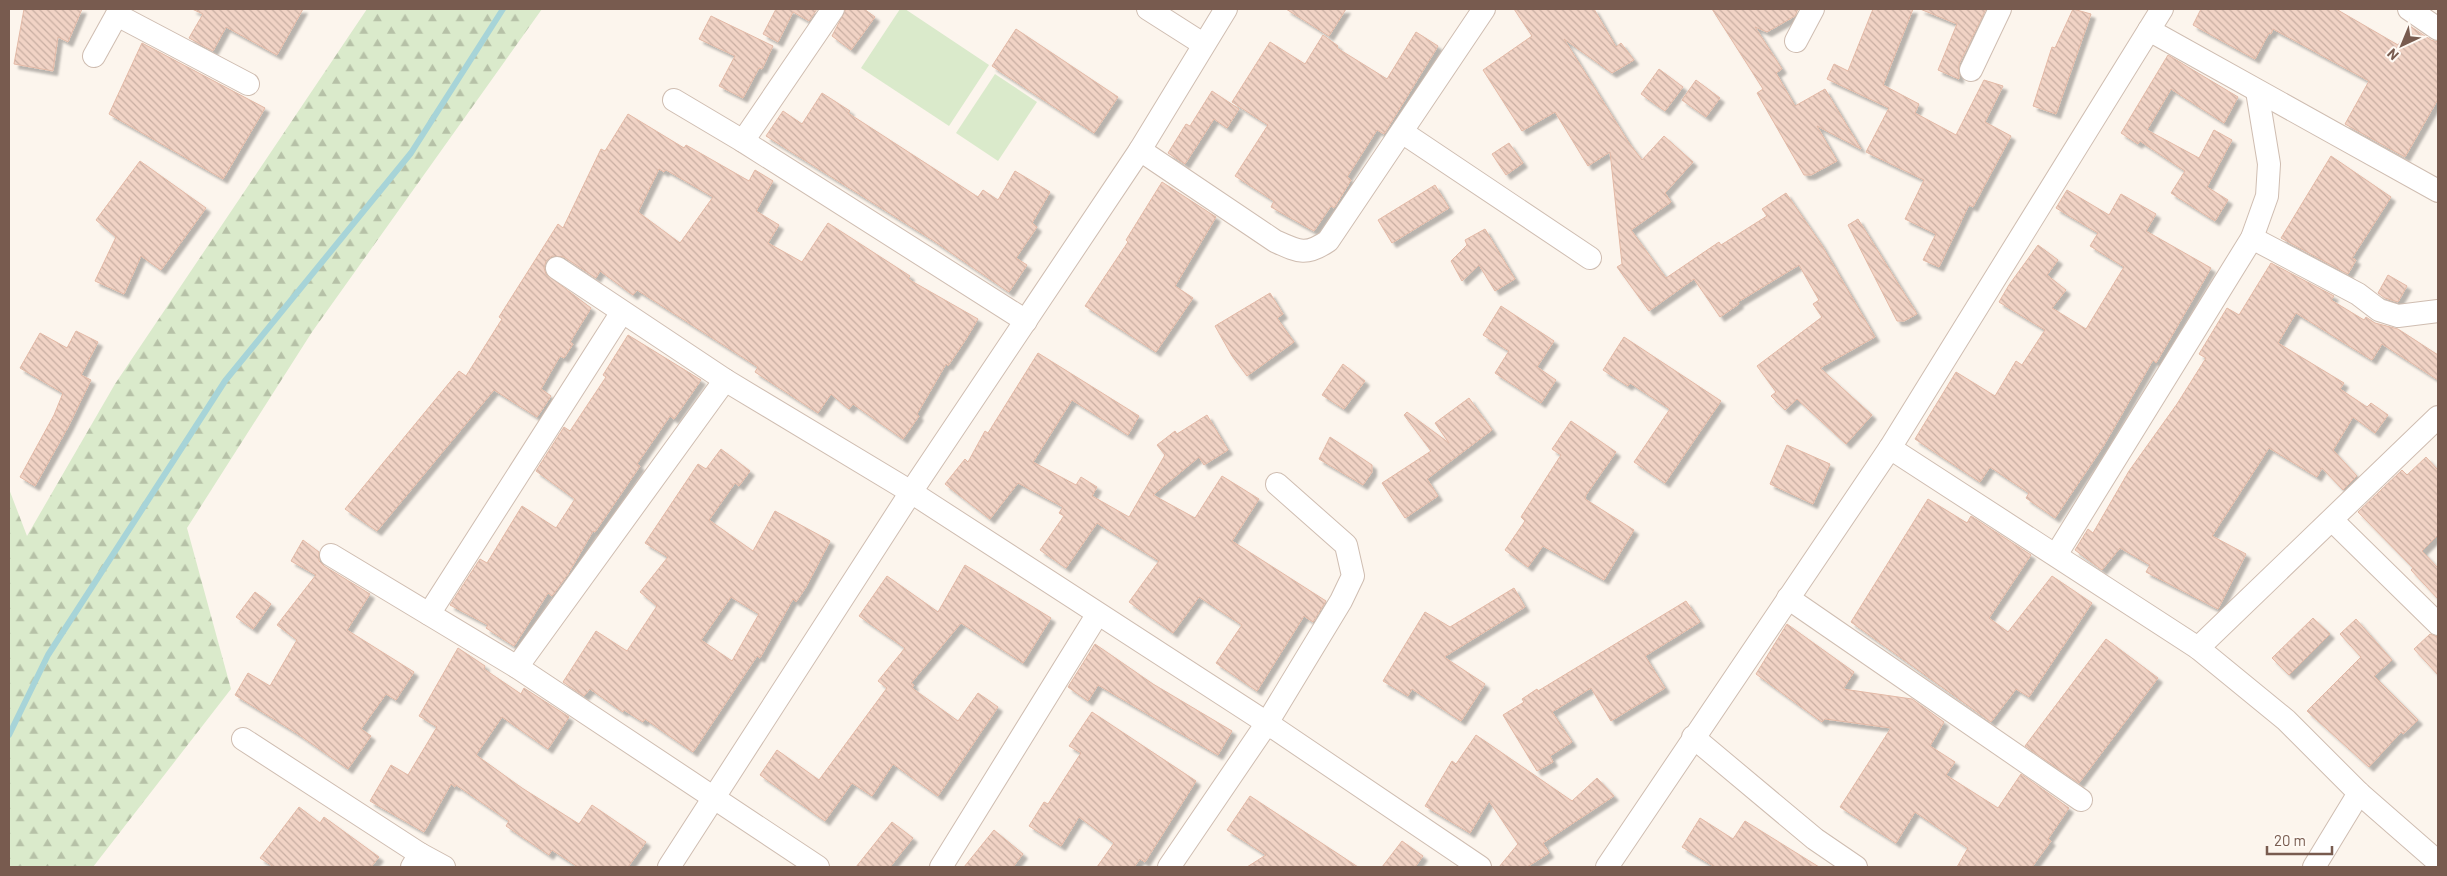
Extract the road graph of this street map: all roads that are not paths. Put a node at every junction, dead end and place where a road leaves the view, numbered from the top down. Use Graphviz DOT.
graph roads {
  1 [pos="833,9"];
  2 [pos="1148,9"];
  3 [pos="1226,9"];
  4 [pos="1484,9"];
  5 [pos="1813,9"];
  6 [pos="2000,9"];
  7 [pos="2162,9"];
  8 [pos="2409,9"];
  9 [pos="118,12"];
  10 [pos="2438,29"];
  11 [pos="2149,30"];
  12 [pos="1796,41"];
  13 [pos="1203,44"];
  14 [pos="94,56"];
  15 [pos="1971,70"];
  16 [pos="248,84"];
  17 [pos="2257,91"];
  18 [pos="674,100"];
  19 [pos="1402,132"];
  20 [pos="743,141"];
  21 [pos="1140,150"];
  22 [pos="2438,191"];
  23 [pos="2252,238"];
  24 [pos="1590,258"];
  25 [pos="557,268"];
  26 [pos="2438,311"];
  27 [pos="622,312"];
  28 [pos="1026,321"];
  29 [pos="725,380"];
  30 [pos="2438,418"];
  31 [pos="1890,448"];
  32 [pos="1278,484"];
  33 [pos="911,492"];
  34 [pos="2332,520"];
  35 [pos="331,555"];
  36 [pos="2056,555"];
  37 [pos="1788,598"];
  38 [pos="429,614"];
  39 [pos="1097,614"];
  40 [pos="2438,624"];
  41 [pos="2198,648"];
  42 [pos="517,667"];
  43 [pos="1267,722"];
  44 [pos="1693,737"];
  45 [pos="243,739"];
  46 [pos="2359,794"];
  47 [pos="713,799"];
  48 [pos="2081,800"];
  49 [pos="416,860"];
  50 [pos="1454,861"];
  51 [pos="2438,862"];
  52 [pos="444,867"];
  53 [pos="669,867"];
  54 [pos="818,867"];
  55 [pos="940,867"];
  56 [pos="1169,867"];
  57 [pos="1480,867"];
  58 [pos="1607,867"];
  59 [pos="1856,867"];
  60 [pos="2314,867"];
  1 -- 20 [label="street"];
  2 -- 13 [label="street"];
  3 -- 13 [label="street"];
  4 -- 19 [label="street"];
  5 -- 12 [label="street"];
  6 -- 15 [label="street"];
  7 -- 11 [label="street"];
  8 -- 10 [label="street"];
  9 -- 14 [label="street"];
  9 -- 16 [label="street"];
  11 -- 17 [label="street"];
  11 -- 31 [label="street"];
  13 -- 21 [label="street"];
  17 -- 22 [label="street"];
  17 -- 23 [label="street"];
  18 -- 20 [label="street"];
  19 -- 21 [label="street"];
  19 -- 24 [label="street"];
  20 -- 28 [label="street"];
  21 -- 28 [label="street"];
  23 -- 26 [label="street"];
  23 -- 36 [label="street"];
  25 -- 27 [label="street"];
  27 -- 29 [label="street"];
  27 -- 38 [label="street"];
  28 -- 33 [label="street"];
  29 -- 33 [label="street"];
  29 -- 42 [label="street"];
  30 -- 34 [label="street"];
  31 -- 36 [label="street"];
  31 -- 37 [label="street"];
  32 -- 43 [label="street"];
  33 -- 39 [label="street"];
  33 -- 47 [label="street"];
  34 -- 40 [label="street"];
  34 -- 41 [label="street"];
  35 -- 38 [label="street"];
  36 -- 41 [label="street"];
  37 -- 44 [label="street"];
  37 -- 48 [label="street"];
  38 -- 42 [label="street"];
  39 -- 43 [label="street"];
  39 -- 55 [label="street"];
  41 -- 46 [label="street"];
  42 -- 47 [label="street"];
  43 -- 50 [label="street"];
  43 -- 56 [label="street"];
  44 -- 58 [label="street"];
  44 -- 59 [label="street"];
  45 -- 49 [label="street"];
  46 -- 51 [label="street"];
  46 -- 60 [label="street"];
  47 -- 53 [label="street"];
  47 -- 54 [label="street"];
  49 -- 52 [label="street"];
  50 -- 57 [label="street"];
}
